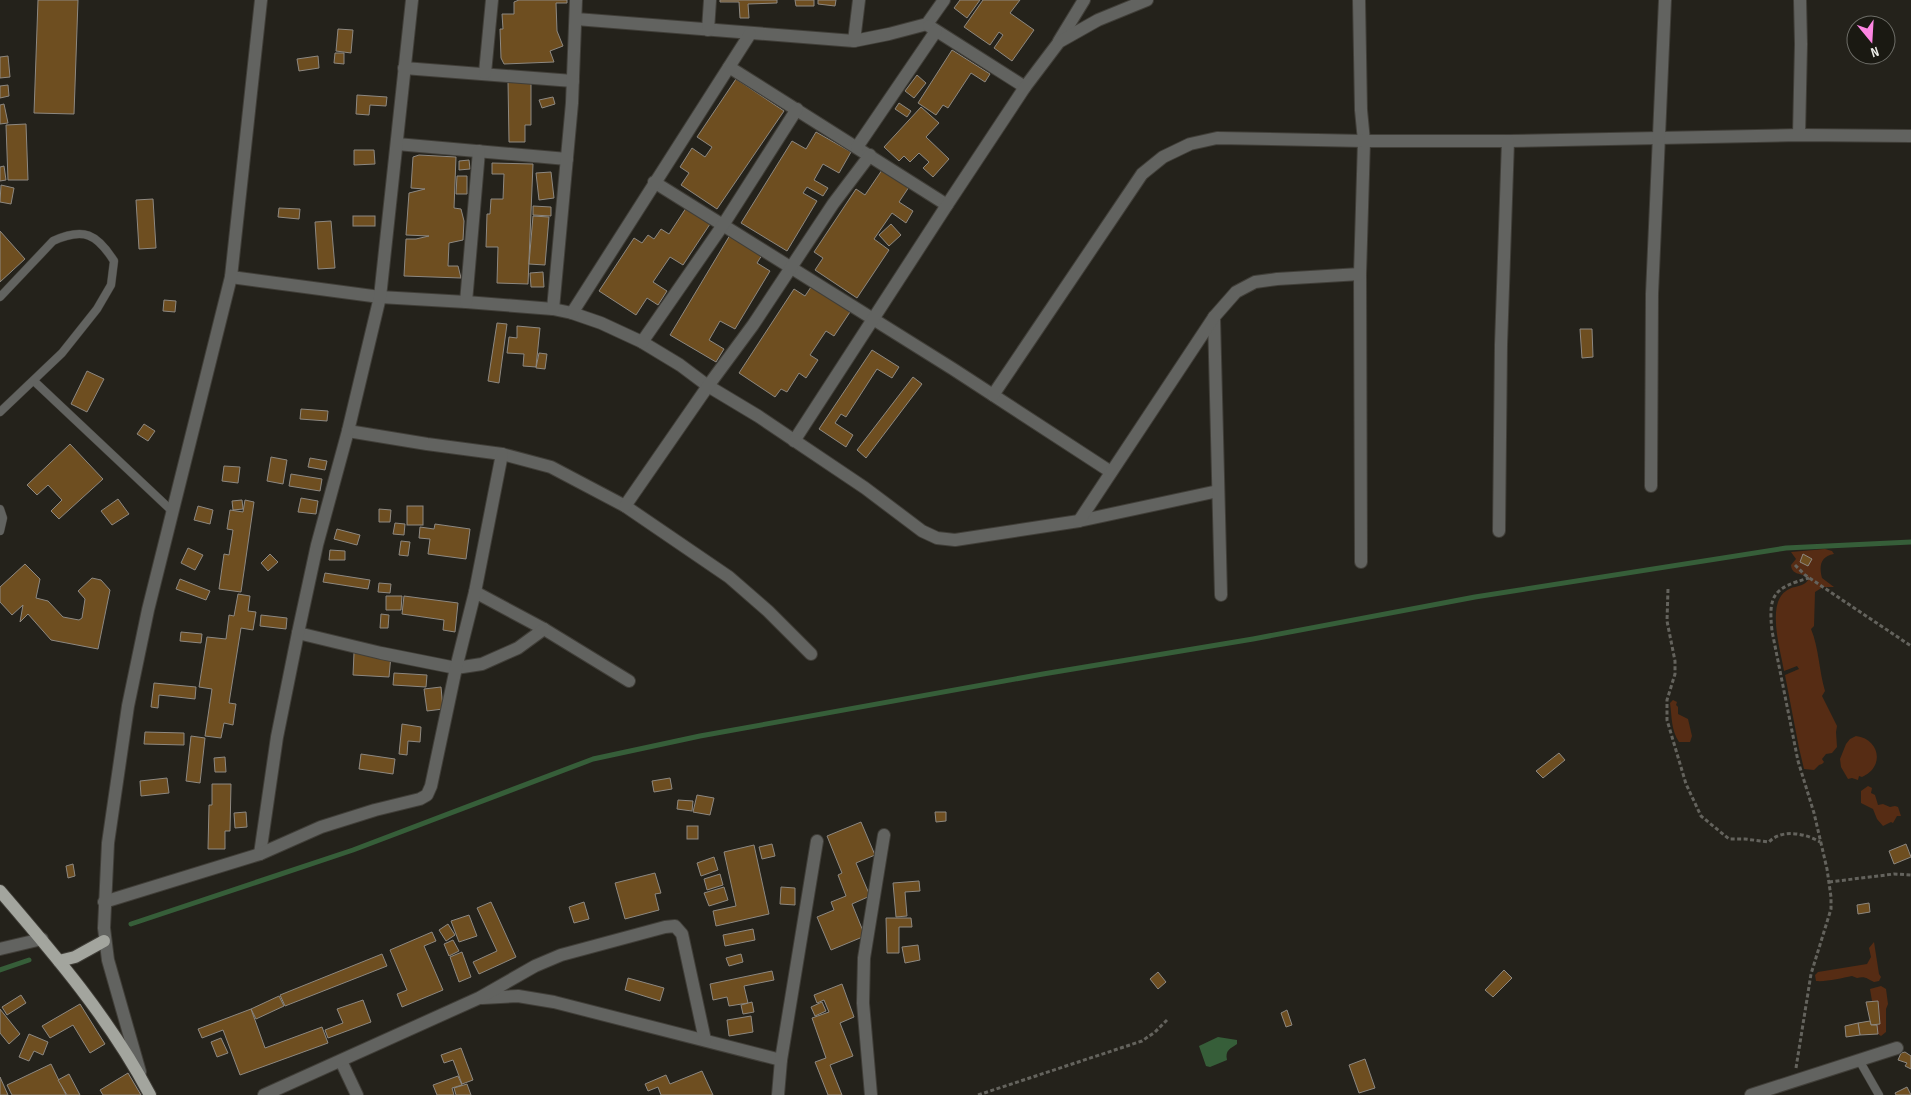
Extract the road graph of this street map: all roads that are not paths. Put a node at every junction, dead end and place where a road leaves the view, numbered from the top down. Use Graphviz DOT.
graph roads {
  1 [pos="261,0"];
  2 [pos="412,0"];
  3 [pos="492,0"];
  4 [pos="576,0"];
  5 [pos="710,0"];
  6 [pos="859,0"];
  7 [pos="944,0"];
  8 [pos="1084,0"];
  9 [pos="1148,0"];
  10 [pos="1359,0"];
  11 [pos="1665,0"];
  12 [pos="1800,0"];
  13 [pos="576,19"];
  14 [pos="932,28"];
  15 [pos="708,30"];
  16 [pos="750,34"];
  17 [pos="854,41"];
  18 [pos="1059,42"];
  19 [pos="729,67"];
  20 [pos="404,68"];
  21 [pos="485,73"];
  22 [pos="573,81"];
  23 [pos="1025,87"];
  24 [pos="797,109"];
  25 [pos="1799,135"];
  26 [pos="1911,136"];
  27 [pos="1660,138"];
  28 [pos="1364,141"];
  29 [pos="1508,141"];
  30 [pos="397,144"];
  31 [pos="857,147"];
  32 [pos="479,151"];
  33 [pos="870,155"];
  34 [pos="567,159"];
  35 [pos="654,182"];
  36 [pos="947,204"];
  37 [pos="723,225"];
  38 [pos="790,267"];
  39 [pos="1360,274"];
  40 [pos="231,277"];
  41 [pos="0,297"];
  42 [pos="380,297"];
  43 [pos="466,302"];
  44 [pos="553,309"];
  45 [pos="572,313"];
  46 [pos="1214,317"];
  47 [pos="873,320"];
  48 [pos="642,342"];
  49 [pos="34,381"];
  50 [pos="708,386"];
  51 [pos="993,395"];
  52 [pos="0,412"];
  53 [pos="348,431"];
  54 [pos="794,441"];
  55 [pos="502,454"];
  56 [pos="1111,472"];
  57 [pos="1651,486"];
  58 [pos="1218,491"];
  59 [pos="625,506"];
  60 [pos="0,509"];
  61 [pos="172,511"];
  62 [pos="1079,521"];
  63 [pos="0,531"];
  64 [pos="1499,531"];
  65 [pos="1361,562"];
  66 [pos="475,592"];
  67 [pos="1221,595"];
  68 [pos="544,629"];
  69 [pos="298,632"];
  70 [pos="811,654"];
  71 [pos="456,668"];
  72 [pos="629,681"];
  73 [pos="884,834"];
  74 [pos="817,841"];
  75 [pos="260,854"];
  76 [pos="0,890"];
  77 [pos="104,902"];
  78 [pos="42,939"];
  79 [pos="104,941"];
  80 [pos="0,949"];
  81 [pos="59,961"];
  82 [pos="479,998"];
  83 [pos="705,1040"];
  84 [pos="1897,1048"];
  85 [pos="341,1060"];
  86 [pos="781,1060"];
  87 [pos="1859,1060"];
  88 [pos="142,1080"];
  89 [pos="150,1095"];
  90 [pos="264,1095"];
  91 [pos="357,1095"];
  92 [pos="778,1095"];
  93 [pos="870,1095"];
  94 [pos="1751,1095"];
  95 [pos="1879,1095"];
  1 -- 40 [label="street"];
  2 -- 20 [label="street"];
  3 -- 21 [label="street"];
  4 -- 13 [label="street"];
  5 -- 15 [label="street"];
  6 -- 17 [label="street"];
  7 -- 14 [label="street"];
  8 -- 18 [label="street"];
  9 -- 18 [label="street"];
  10 -- 28 [label="street"];
  11 -- 27 [label="street"];
  12 -- 25 [label="street"];
  13 -- 15 [label="street"];
  13 -- 22 [label="street"];
  14 -- 17 [label="street"];
  14 -- 23 [label="street"];
  14 -- 31 [label="street"];
  15 -- 16 [label="street"];
  16 -- 17 [label="street"];
  16 -- 19 [label="street"];
  18 -- 23 [label="street"];
  19 -- 24 [label="street"];
  19 -- 35 [label="street"];
  20 -- 21 [label="street"];
  20 -- 30 [label="street"];
  21 -- 22 [label="street"];
  22 -- 34 [label="street"];
  23 -- 36 [label="street"];
  24 -- 31 [label="street"];
  24 -- 37 [label="street"];
  25 -- 26 [label="street"];
  25 -- 27 [label="street"];
  27 -- 29 [label="street"];
  27 -- 57 [label="street"];
  28 -- 29 [label="street"];
  28 -- 39 [label="street"];
  28 -- 51 [label="street"];
  29 -- 64 [label="street"];
  30 -- 32 [label="street"];
  30 -- 42 [label="street"];
  31 -- 33 [label="street"];
  32 -- 34 [label="street"];
  32 -- 43 [label="street"];
  33 -- 36 [label="street"];
  33 -- 38 [label="street"];
  34 -- 44 [label="street"];
  35 -- 37 [label="street"];
  35 -- 45 [label="street"];
  36 -- 47 [label="street"];
  37 -- 38 [label="street"];
  37 -- 48 [label="street"];
  38 -- 47 [label="street"];
  38 -- 50 [label="street"];
  39 -- 46 [label="street"];
  39 -- 65 [label="street"];
  40 -- 42 [label="street"];
  40 -- 61 [label="street"];
  41 -- 49 [label="lane"];
  42 -- 43 [label="street"];
  42 -- 53 [label="street"];
  43 -- 44 [label="street"];
  44 -- 45 [label="street"];
  45 -- 48 [label="street"];
  46 -- 56 [label="street"];
  46 -- 58 [label="street"];
  47 -- 51 [label="street"];
  47 -- 54 [label="street"];
  48 -- 50 [label="street"];
  49 -- 52 [label="lane"];
  49 -- 61 [label="lane"];
  50 -- 54 [label="street"];
  50 -- 59 [label="street"];
  51 -- 56 [label="street"];
  53 -- 55 [label="street"];
  53 -- 69 [label="street"];
  54 -- 62 [label="street"];
  55 -- 59 [label="street"];
  55 -- 66 [label="street"];
  56 -- 62 [label="street"];
  58 -- 62 [label="street"];
  58 -- 67 [label="street"];
  59 -- 70 [label="street"];
  60 -- 63 [label="lane"];
  61 -- 77 [label="street"];
  66 -- 68 [label="street"];
  66 -- 71 [label="street"];
  68 -- 71 [label="street"];
  68 -- 72 [label="street"];
  69 -- 71 [label="street"];
  69 -- 75 [label="street"];
  71 -- 75 [label="street"];
  73 -- 93 [label="street"];
  74 -- 86 [label="street"];
  75 -- 77 [label="street"];
  76 -- 78 [label="main road"];
  77 -- 79 [label="street"];
  78 -- 80 [label="street"];
  78 -- 81 [label="main road"];
  79 -- 81 [label="main road"];
  79 -- 88 [label="street"];
  81 -- 88 [label="main road"];
  82 -- 83 [label="street"];
  82 -- 83 [label="street"];
  82 -- 85 [label="street"];
  83 -- 86 [label="street"];
  84 -- 87 [label="street"];
  85 -- 90 [label="street"];
  85 -- 91 [label="street"];
  86 -- 92 [label="street"];
  87 -- 94 [label="street"];
  87 -- 95 [label="lane"];
  88 -- 89 [label="main road"];
}
